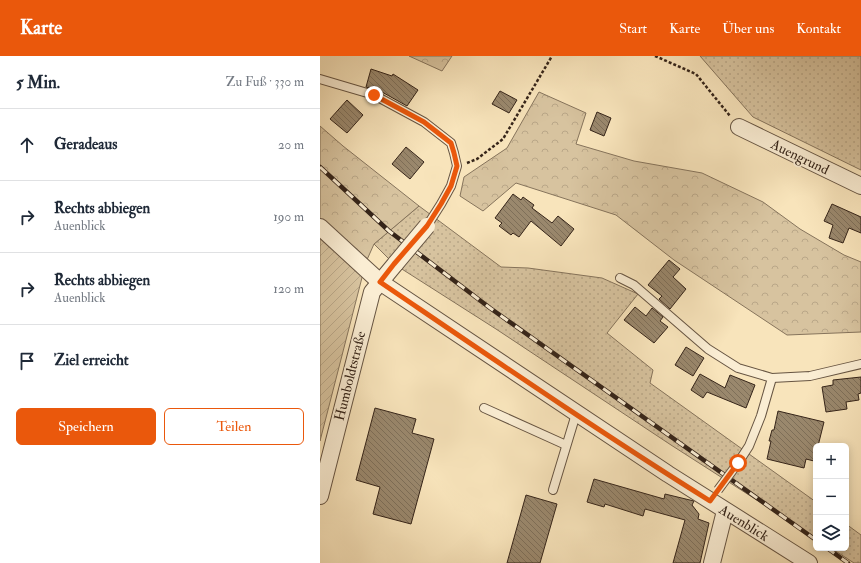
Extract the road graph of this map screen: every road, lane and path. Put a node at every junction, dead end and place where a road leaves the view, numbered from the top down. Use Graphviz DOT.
graph roads {
  1 [pos="552,56"];
  2 [pos="655,56"];
  3 [pos="320,79"];
  4 [pos="739,127"];
  5 [pos="477,159"];
  6 [pos="861,186"];
  7 [pos="427,226"];
  8 [pos="320,227"];
  9 [pos="620,278"];
  10 [pos="380,282"];
  11 [pos="861,364"];
  12 [pos="772,378"];
  13 [pos="484,408"];
  14 [pos="576,414"];
  15 [pos="566,446"];
  16 [pos="553,490"];
  17 [pos="714,495"];
  18 [pos="320,496"];
  19 [pos="725,511"];
  20 [pos="712,563"];
  21 [pos="809,563"];
  1 -- 5 [label="path"];
  2 -- 4 [label="path"];
  3 -- 7 [label="lane"];
  4 -- 6 [label="street, Auengrund"];
  7 -- 10 [label="street, bridge"];
  8 -- 10 [label="street, Auenblick"];
  9 -- 12 [label="lane"];
  10 -- 14 [label="street, Auenblick"];
  10 -- 18 [label="street, Humboldtstraße"];
  11 -- 12 [label="lane"];
  12 -- 17 [label="lane, bridge"];
  13 -- 15 [label="lane"];
  14 -- 15 [label="lane"];
  14 -- 17 [label="street, Auenblick"];
  15 -- 16 [label="lane"];
  17 -- 19 [label="street, Auenblick"];
  19 -- 20 [label="street"];
  19 -- 21 [label="street, Auenblick"];
}
